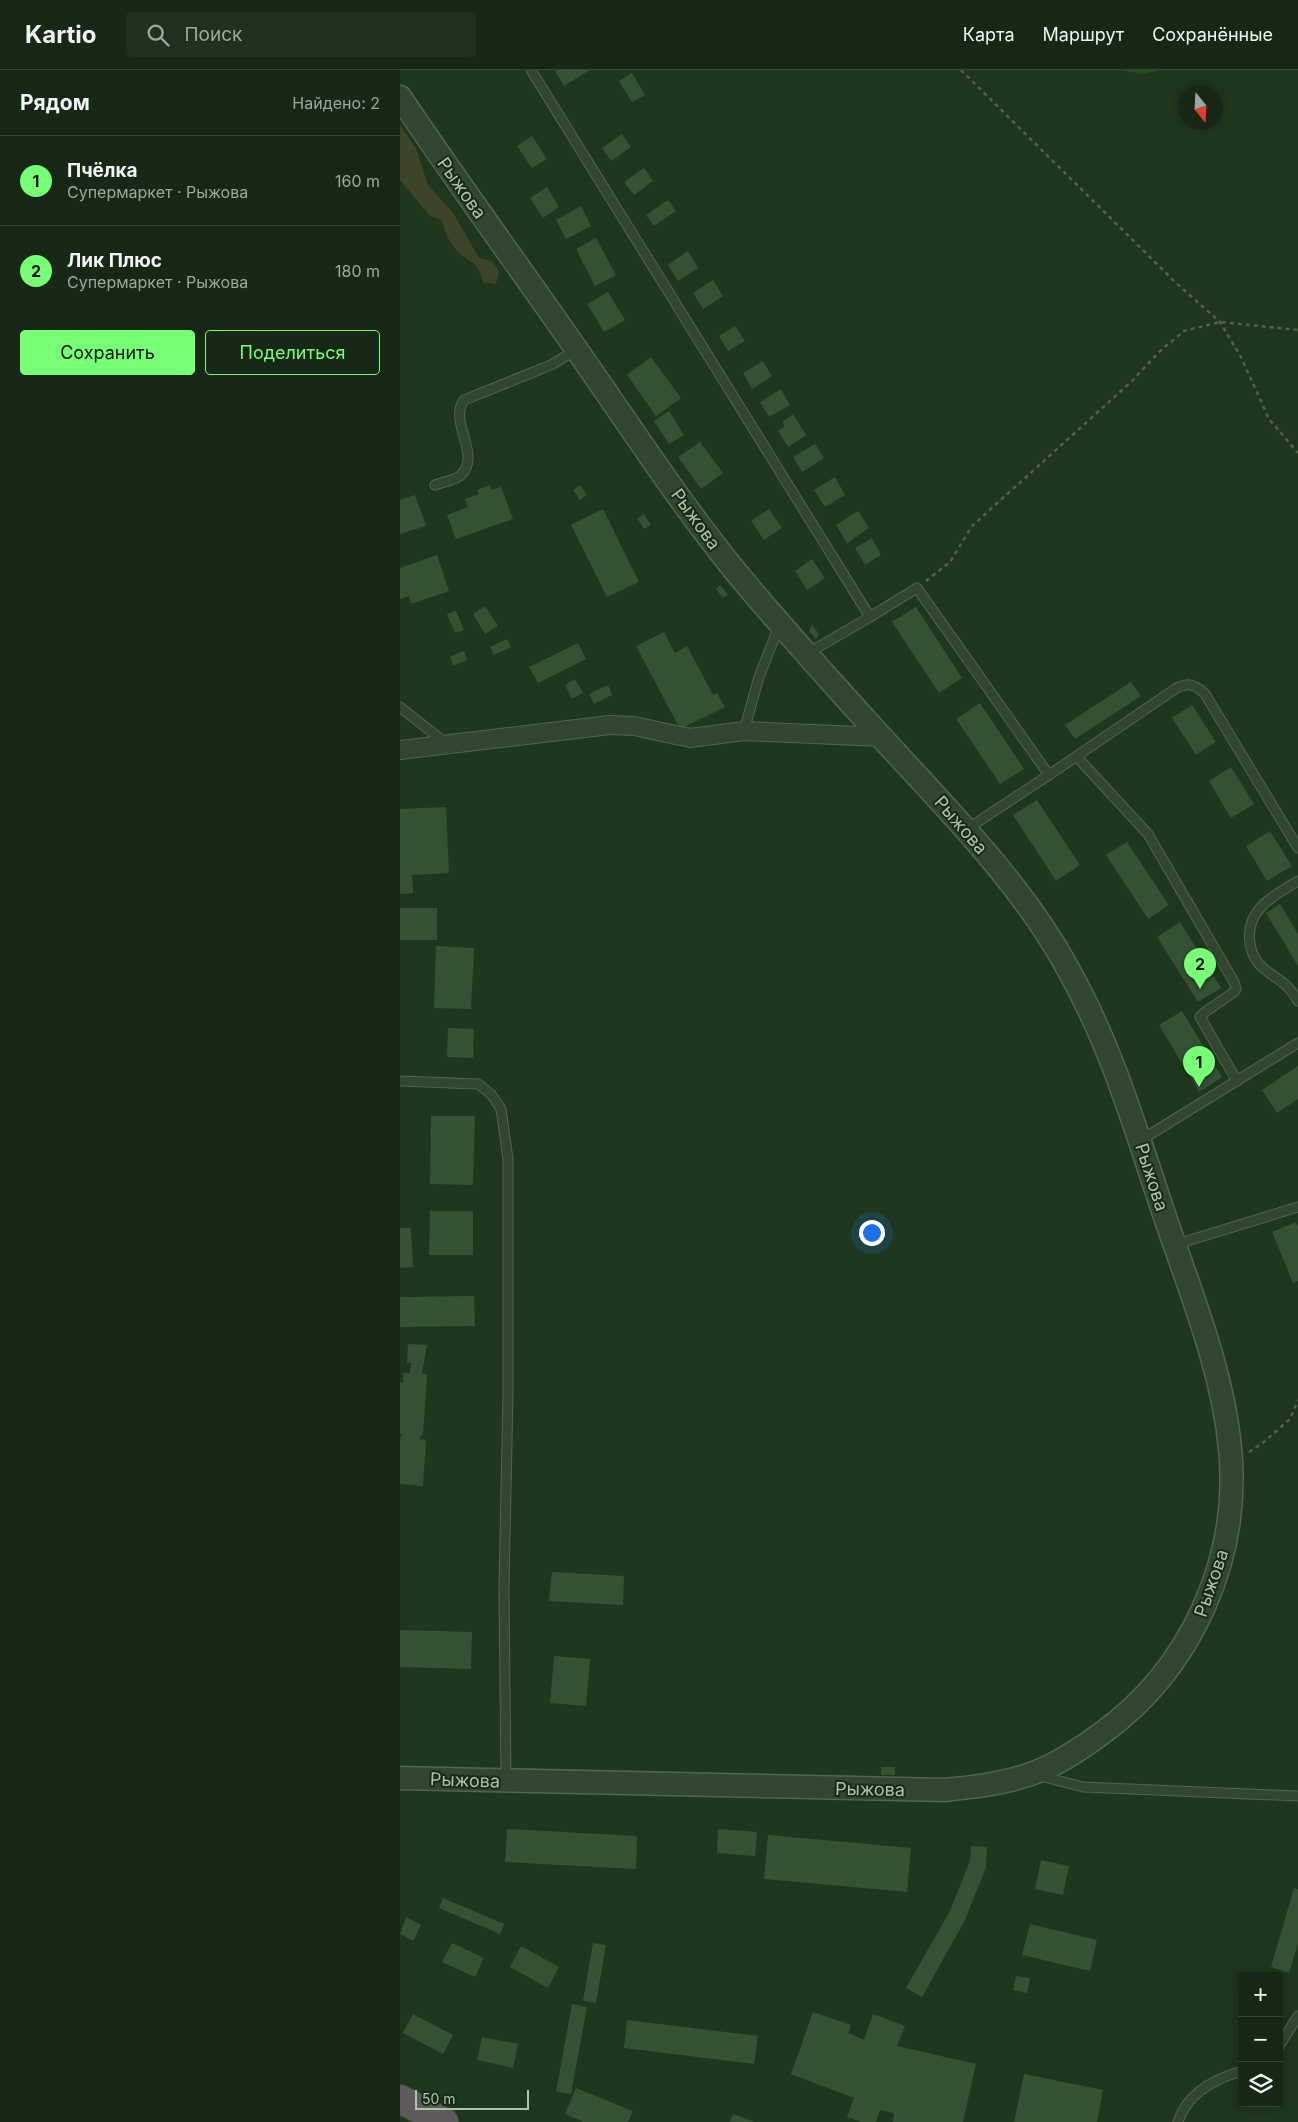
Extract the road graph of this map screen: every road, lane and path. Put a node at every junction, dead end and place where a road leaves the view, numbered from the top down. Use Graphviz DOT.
graph roads {
  1 [pos="531,70"];
  2 [pos="961,70"];
  3 [pos="400,98"];
  4 [pos="1220,322"];
  5 [pos="1298,330"];
  6 [pos="577,349"];
  7 [pos="1298,453"];
  8 [pos="435,485"];
  9 [pos="917,588"];
  10 [pos="870,618"];
  11 [pos="780,623"];
  12 [pos="808,653"];
  13 [pos="400,707"];
  14 [pos="744,731"];
  15 [pos="881,737"];
  16 [pos="447,744"];
  17 [pos="400,750"];
  18 [pos="1076,757"];
  19 [pos="1049,775"];
  20 [pos="967,829"];
  21 [pos="1298,848"];
  22 [pos="1298,881"];
  23 [pos="1298,1001"];
  24 [pos="1298,1043"];
  25 [pos="400,1081"];
  26 [pos="1236,1081"];
  27 [pos="1140,1141"];
  28 [pos="1298,1207"];
  29 [pos="1174,1245"];
  30 [pos="1298,1400"];
  31 [pos="1230,1461"];
  32 [pos="1032,1774"];
  33 [pos="400,1778"];
  34 [pos="506,1781"];
  35 [pos="1298,1796"];
  36 [pos="1298,2016"];
  37 [pos="1283,2040"];
  38 [pos="1238,2072"];
  39 [pos="400,2099"];
  40 [pos="400,2111"];
  41 [pos="411,2122"];
  42 [pos="444,2122"];
  43 [pos="1178,2122"];
  1 -- 10 [label="lane"];
  2 -- 4 [label="path"];
  3 -- 6 [label="street, Рыжова"];
  4 -- 5 [label="path"];
  4 -- 7 [label="path"];
  4 -- 9 [label="path"];
  6 -- 8 [label="lane"];
  6 -- 11 [label="street, Рыжова"];
  9 -- 10 [label="lane"];
  9 -- 19 [label="lane"];
  10 -- 12 [label="lane"];
  11 -- 12 [label="street, Рыжова"];
  11 -- 14 [label="lane"];
  12 -- 15 [label="street, Рыжова"];
  13 -- 16 [label="lane"];
  14 -- 15 [label="street"];
  14 -- 16 [label="street"];
  15 -- 20 [label="street, Рыжова"];
  16 -- 17 [label="street"];
  18 -- 19 [label="lane"];
  18 -- 21 [label="lane"];
  18 -- 26 [label="lane"];
  19 -- 20 [label="lane"];
  20 -- 27 [label="street, Рыжова"];
  22 -- 23 [label="lane"];
  24 -- 26 [label="lane"];
  25 -- 34 [label="lane"];
  26 -- 27 [label="lane"];
  27 -- 29 [label="street, Рыжова"];
  28 -- 29 [label="lane"];
  29 -- 31 [label="street, Рыжова"];
  30 -- 31 [label="path"];
  31 -- 32 [label="street, Рыжова"];
  32 -- 34 [label="street, Рыжова"];
  32 -- 35 [label="lane"];
  33 -- 34 [label="street, Рыжова"];
  36 -- 37 [label="lane"];
  38 -- 43 [label="lane"];
  39 -- 42 [label="highway"];
  40 -- 41 [label="highway"];
}
